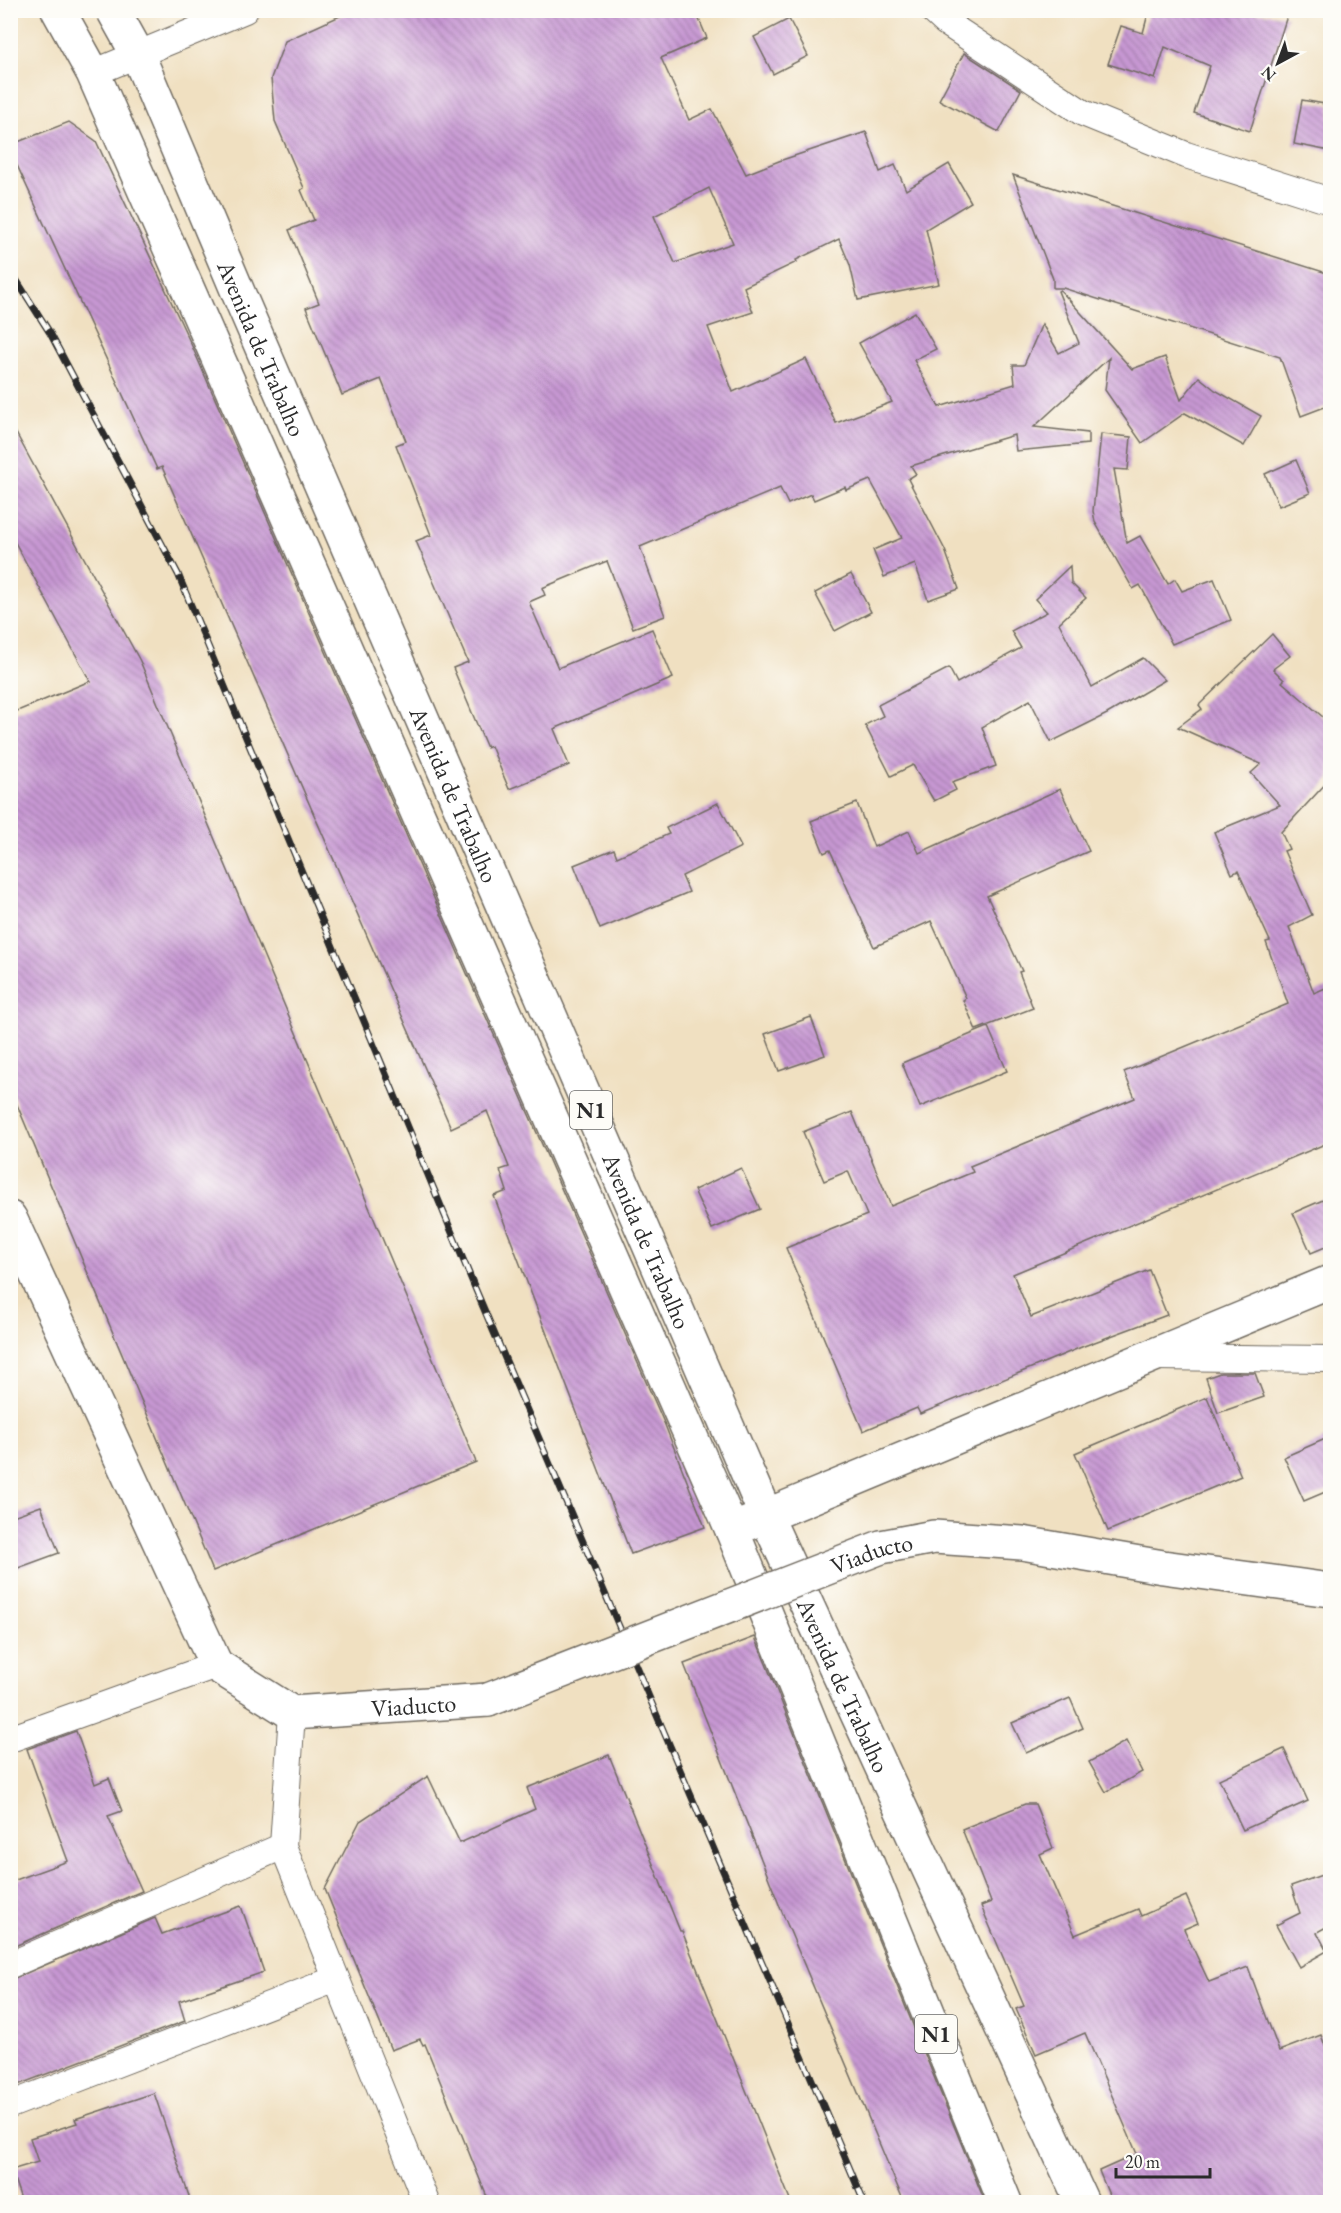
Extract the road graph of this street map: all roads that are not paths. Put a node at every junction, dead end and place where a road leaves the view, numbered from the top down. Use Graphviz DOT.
graph roads {
  1 [pos="58,10"];
  2 [pos="113,10"];
  3 [pos="932,10"];
  4 [pos="231,13"];
  5 [pos="138,55"];
  6 [pos="93,73"];
  7 [pos="1330,201"];
  8 [pos="10,1218"];
  9 [pos="1330,1282"];
  10 [pos="1150,1357"];
  11 [pos="1330,1359"];
  12 [pos="766,1516"];
  13 [pos="732,1530"];
  14 [pos="1330,1590"];
  15 [pos="216,1665"];
  16 [pos="292,1713"];
  17 [pos="10,1739"];
  18 [pos="283,1846"];
  19 [pos="10,1965"];
  20 [pos="336,1979"];
  21 [pos="10,2105"];
  22 [pos="426,2202"];
  23 [pos="1005,2202"];
  24 [pos="1082,2202"];
  1 -- 6 [label="main road, Avenida de Trabalho / N1"];
  2 -- 5 [label="main road, Avenida de Trabalho / N1"];
  3 -- 7 [label="street"];
  4 -- 5 [label="street"];
  5 -- 6 [label="street"];
  5 -- 12 [label="main road, Avenida de Trabalho / N1"];
  6 -- 13 [label="main road, Avenida de Trabalho / N1"];
  8 -- 15 [label="main road"];
  9 -- 10 [label="main road"];
  10 -- 11 [label="street"];
  10 -- 12 [label="main road"];
  12 -- 13 [label="main road"];
  12 -- 24 [label="main road, Avenida de Trabalho / N1"];
  13 -- 23 [label="main road, Avenida de Trabalho / N1"];
  14 -- 16 [label="main road, Viaducto, bridge"];
  15 -- 16 [label="main road"];
  15 -- 17 [label="street"];
  16 -- 18 [label="street"];
  18 -- 19 [label="street"];
  18 -- 20 [label="street"];
  20 -- 21 [label="street"];
  20 -- 22 [label="street"];
}
